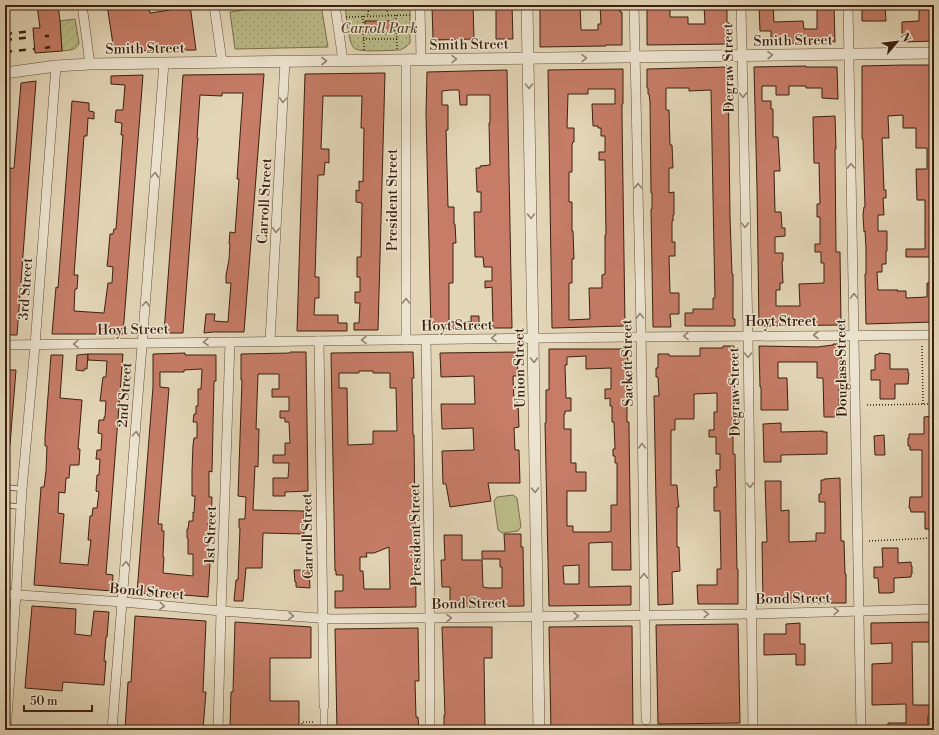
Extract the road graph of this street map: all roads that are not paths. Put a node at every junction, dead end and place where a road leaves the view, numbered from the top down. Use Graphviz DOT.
graph roads {
  1 [pos="82,5"];
  2 [pos="214,5"];
  3 [pos="335,5"];
  4 [pos="420,5"];
  5 [pos="527,5"];
  6 [pos="634,5"];
  7 [pos="741,5"];
  8 [pos="848,5"];
  9 [pos="934,53"];
  10 [pos="849,54"];
  11 [pos="742,56"];
  12 [pos="635,57"];
  13 [pos="528,58"];
  14 [pos="406,60"];
  15 [pos="421,60"];
  16 [pos="285,61"];
  17 [pos="343,61"];
  18 [pos="222,62"];
  19 [pos="164,63"];
  20 [pos="90,64"];
  21 [pos="56,66"];
  22 [pos="5,73"];
  23 [pos="855,335"];
  24 [pos="934,335"];
  25 [pos="748,336"];
  26 [pos="641,337"];
  27 [pos="533,338"];
  28 [pos="426,339"];
  29 [pos="406,340"];
  30 [pos="270,341"];
  31 [pos="318,341"];
  32 [pos="230,342"];
  33 [pos="143,343"];
  34 [pos="5,345"];
  35 [pos="35,345"];
  36 [pos="5,487"];
  37 [pos="22,489"];
  38 [pos="5,505"];
  39 [pos="21,507"];
  40 [pos="5,594"];
  41 [pos="16,594"];
  42 [pos="123,602"];
  43 [pos="934,609"];
  44 [pos="221,611"];
  45 [pos="859,611"];
  46 [pos="751,614"];
  47 [pos="644,615"];
  48 [pos="537,616"];
  49 [pos="323,618"];
  50 [pos="430,618"];
  51 [pos="8,674"];
  52 [pos="324,706"];
  53 [pos="646,720"];
  54 [pos="6,730"];
  55 [pos="112,730"];
  56 [pos="218,730"];
  57 [pos="324,730"];
  58 [pos="430,730"];
  59 [pos="539,730"];
  60 [pos="753,730"];
  61 [pos="861,730"];
  1 -- 20 [label="street"];
  2 -- 18 [label="street"];
  3 -- 17 [label="street"];
  4 -- 15 [label="street"];
  5 -- 13 [label="street, Union Street"];
  6 -- 12 [label="street, Sackett Street"];
  7 -- 11 [label="street, Degraw Street"];
  8 -- 10 [label="street, Douglass Street"];
  9 -- 10 [label="street, Smith Street"];
  11 -- 10 [label="street, Smith Street, one-way"];
  23 -- 10 [label="street, Douglass Street, one-way"];
  11 -- 12 [label="street, Smith Street"];
  11 -- 25 [label="street, Degraw Street, one-way"];
  13 -- 12 [label="street, Smith Street, one-way"];
  26 -- 12 [label="street, Sackett Street, one-way"];
  15 -- 13 [label="street, Smith Street, one-way"];
  13 -- 27 [label="street, Union Street, one-way"];
  14 -- 15 [label="street, Smith Street"];
  14 -- 17 [label="street, Smith Street"];
  29 -- 14 [label="street, President Street, one-way"];
  16 -- 17 [label="street, Smith Street, one-way"];
  16 -- 18 [label="street, Smith Street"];
  16 -- 30 [label="street, Carroll Street, one-way"];
  18 -- 19 [label="street, Smith Street"];
  19 -- 20 [label="street, Smith Street"];
  33 -- 19 [label="street, 2nd Street, one-way"];
  20 -- 21 [label="street, Smith Street"];
  21 -- 22 [label="street, Smith Street"];
  21 -- 35 [label="street, 3rd Street"];
  23 -- 24 [label="street, Hoyt Street"];
  23 -- 25 [label="street, Hoyt Street, one-way"];
  23 -- 45 [label="street, Douglass Street"];
  25 -- 26 [label="street, Hoyt Street, one-way"];
  25 -- 46 [label="street, Degraw Street, one-way"];
  26 -- 27 [label="street, Hoyt Street"];
  47 -- 26 [label="street, Sackett Street, one-way"];
  27 -- 28 [label="street, Hoyt Street, one-way"];
  27 -- 48 [label="street, Union Street, one-way"];
  28 -- 29 [label="street, Hoyt Street"];
  28 -- 50 [label="street, President Street"];
  29 -- 31 [label="street, Hoyt Street, one-way"];
  30 -- 31 [label="street, Hoyt Street"];
  30 -- 32 [label="street, Hoyt Street"];
  31 -- 49 [label="street, Carroll Street"];
  32 -- 33 [label="street, Hoyt Street, one-way"];
  32 -- 44 [label="street, 1st Street"];
  33 -- 35 [label="street, Hoyt Street, one-way"];
  42 -- 33 [label="street, 2nd Street, one-way"];
  34 -- 35 [label="street, Hoyt Street"];
  35 -- 37 [label="street, 3rd Street"];
  36 -- 37 [label="lane"];
  37 -- 39 [label="street, 3rd Street"];
  38 -- 39 [label="lane"];
  39 -- 41 [label="street, 3rd Street"];
  40 -- 41 [label="street, Bond Street"];
  41 -- 42 [label="street, Bond Street"];
  41 -- 51 [label="street, 3rd Street"];
  42 -- 44 [label="street, Bond Street, one-way"];
  42 -- 55 [label="street, 2nd Street"];
  43 -- 45 [label="street, Bond Street"];
  44 -- 49 [label="street, Bond Street, one-way"];
  44 -- 56 [label="street, 1st Street"];
  46 -- 45 [label="street, Bond Street, one-way"];
  45 -- 61 [label="street, Douglass Street"];
  47 -- 46 [label="street, Bond Street, one-way"];
  46 -- 60 [label="street, Degraw Street"];
  48 -- 47 [label="street, Bond Street, one-way"];
  47 -- 53 [label="street, Sackett Street"];
  50 -- 48 [label="street, Bond Street, one-way"];
  48 -- 59 [label="street, Union Street"];
  49 -- 50 [label="street, Bond Street"];
  49 -- 52 [label="street, Carroll Street"];
  50 -- 58 [label="street, President Street"];
  51 -- 54 [label="street, 3rd Street"];
  52 -- 57 [label="street, Carroll Street"];
}
